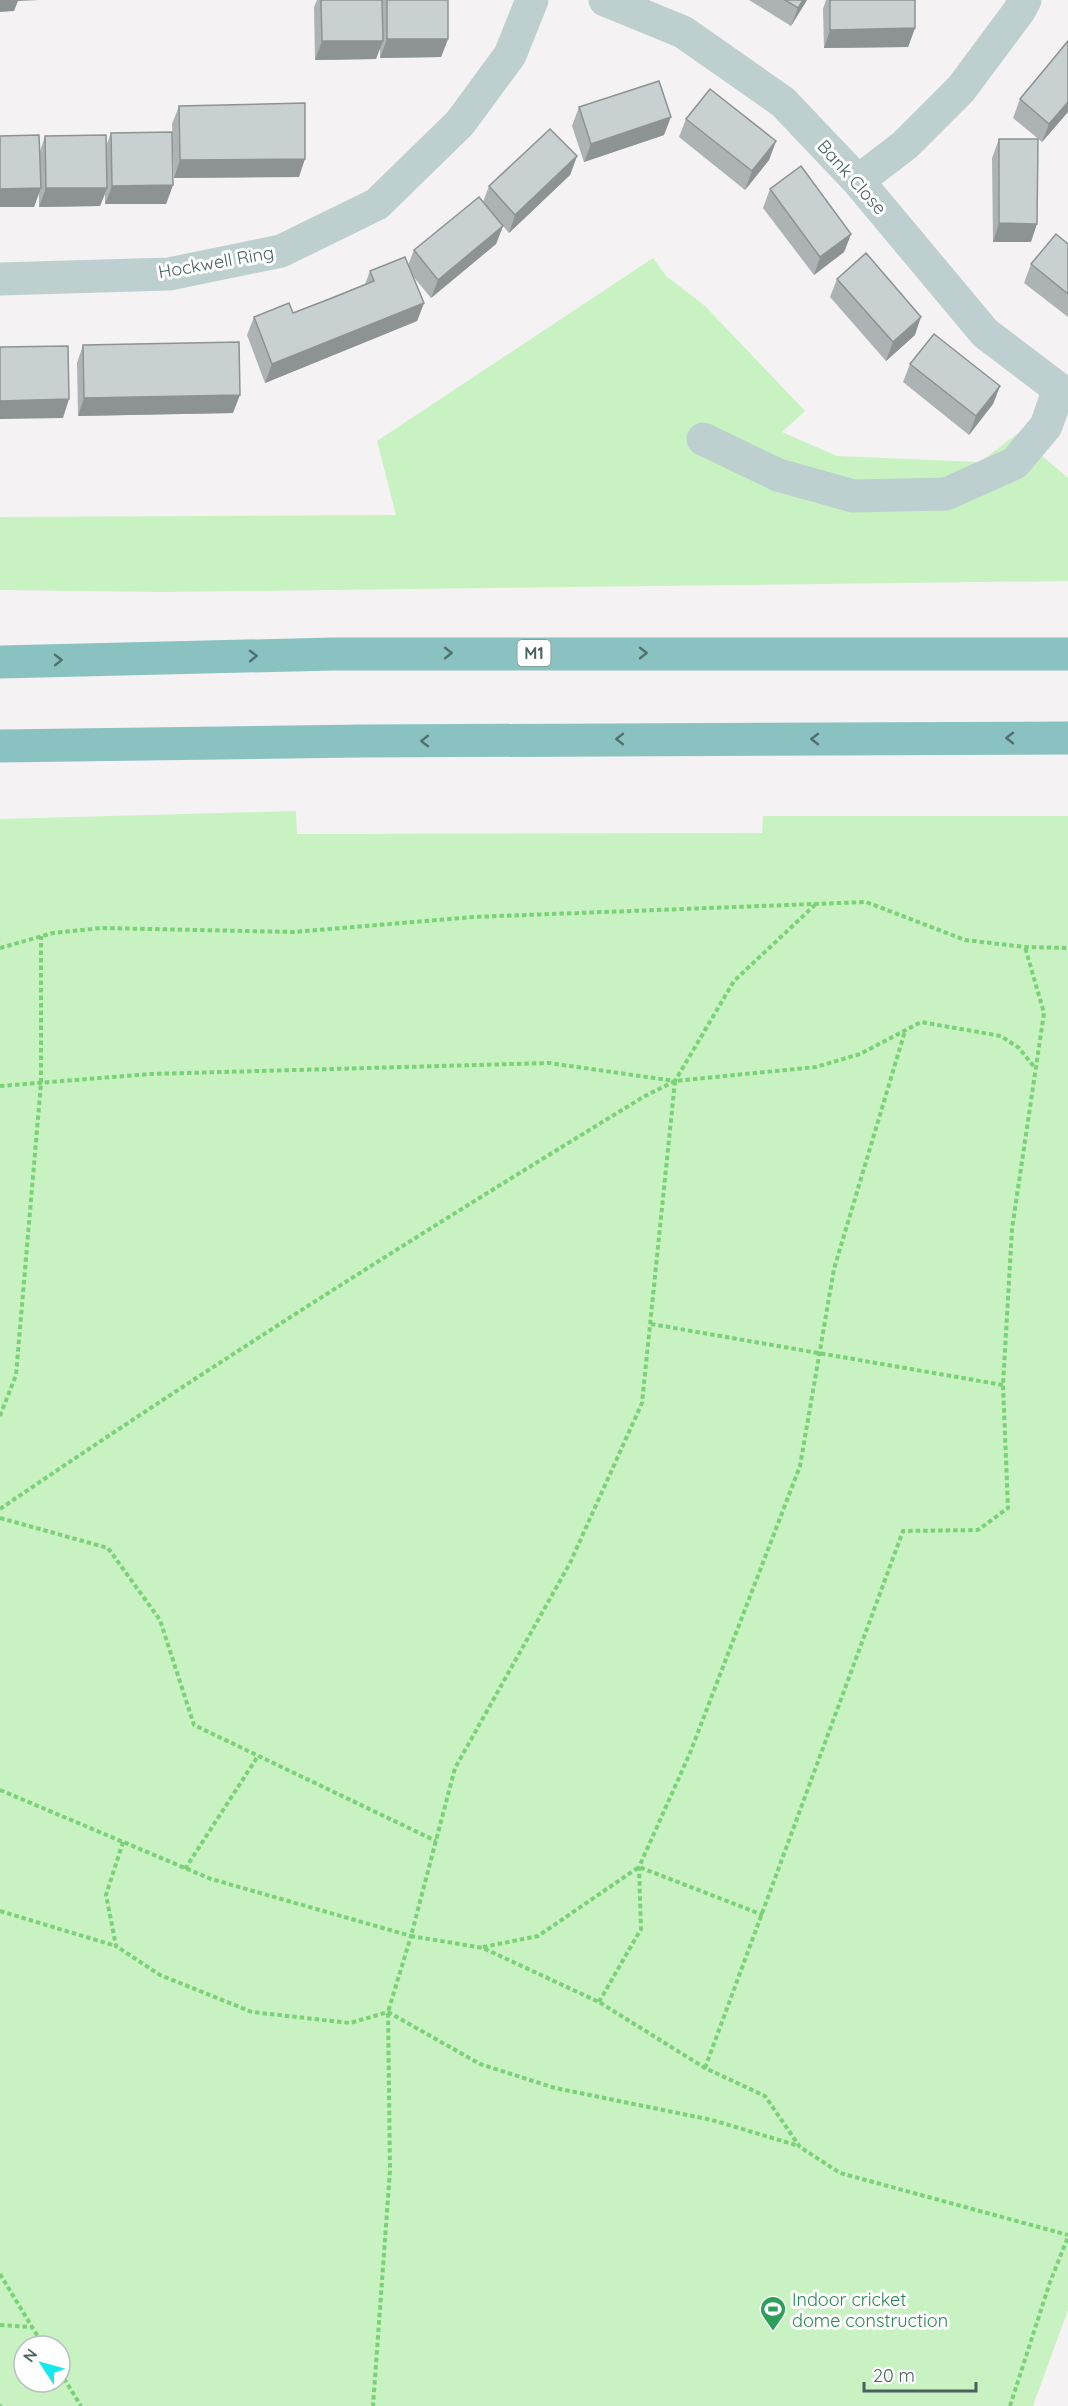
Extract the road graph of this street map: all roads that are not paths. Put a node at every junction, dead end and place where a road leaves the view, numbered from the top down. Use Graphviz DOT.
graph roads {
  1 [pos="532,0"];
  2 [pos="605,0"];
  3 [pos="1025,0"];
  4 [pos="858,181"];
  5 [pos="0,279"];
  6 [pos="1064,392"];
  7 [pos="703,439"];
  8 [pos="1068,654"];
  9 [pos="0,662"];
  10 [pos="1068,738"];
  11 [pos="0,746"];
  1 -- 5 [label="street, Hockwell Ring"];
  2 -- 4 [label="street, Bank Close"];
  3 -- 4 [label="street"];
  4 -- 6 [label="street, Bank Close"];
  6 -- 7 [label="street"];
  9 -- 8 [label="highway, M1, one-way"];
  10 -- 11 [label="highway, one-way"];
}
